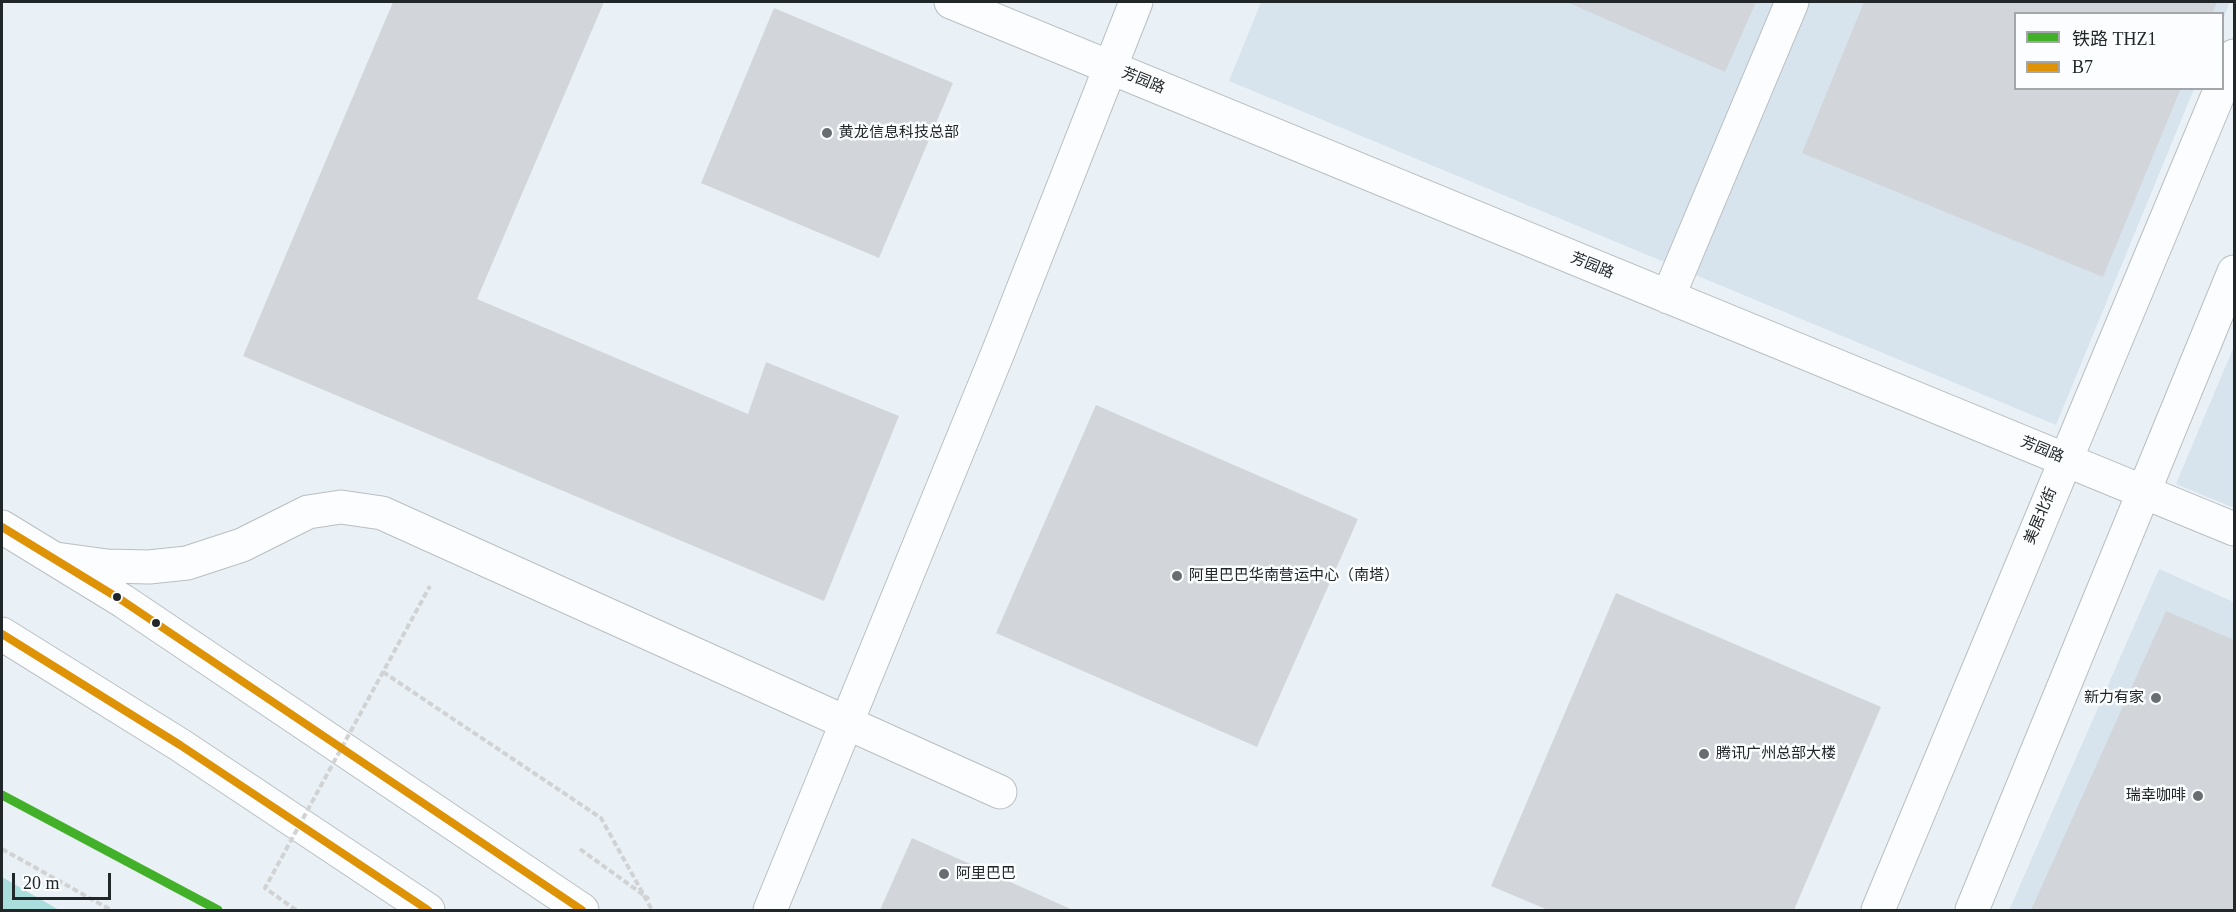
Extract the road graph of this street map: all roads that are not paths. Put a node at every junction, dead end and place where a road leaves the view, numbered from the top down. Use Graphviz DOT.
graph roads {
  1 [pos="951,2"];
  2 [pos="1136,2"];
  3 [pos="1791,2"];
  4 [pos="2235,56"];
  5 [pos="1108,67"];
  6 [pos="2224,82"];
  7 [pos="2221,90"];
  8 [pos="2235,272"];
  9 [pos="1668,297"];
  10 [pos="2065,459"];
  11 [pos="2143,492"];
  12 [pos="2,527"];
  13 [pos="2235,529"];
  14 [pos="56,559"];
  15 [pos="2,634"];
  16 [pos="849,722"];
  17 [pos="1000,792"];
  18 [pos="428,910"];
  19 [pos="582,910"];
  20 [pos="770,910"];
  21 [pos="1878,910"];
  22 [pos="1972,910"];
  1 -- 5 [label="street, 芳园路"];
  2 -- 5 [label="street"];
  3 -- 9 [label="street"];
  4 -- 6 [label="street, 美居北街"];
  5 -- 9 [label="street, 芳园路"];
  5 -- 16 [label="street"];
  7 -- 10 [label="street, 美居北街"];
  8 -- 11 [label="street"];
  9 -- 10 [label="street, 芳园路"];
  10 -- 11 [label="street, 芳园路"];
  10 -- 21 [label="street, 美居北街"];
  11 -- 13 [label="street, 芳园路"];
  11 -- 22 [label="street"];
  12 -- 14 [label="street"];
  14 -- 16 [label="street"];
  14 -- 19 [label="street"];
  15 -- 18 [label="street"];
  16 -- 17 [label="street"];
  16 -- 20 [label="street"];
}
